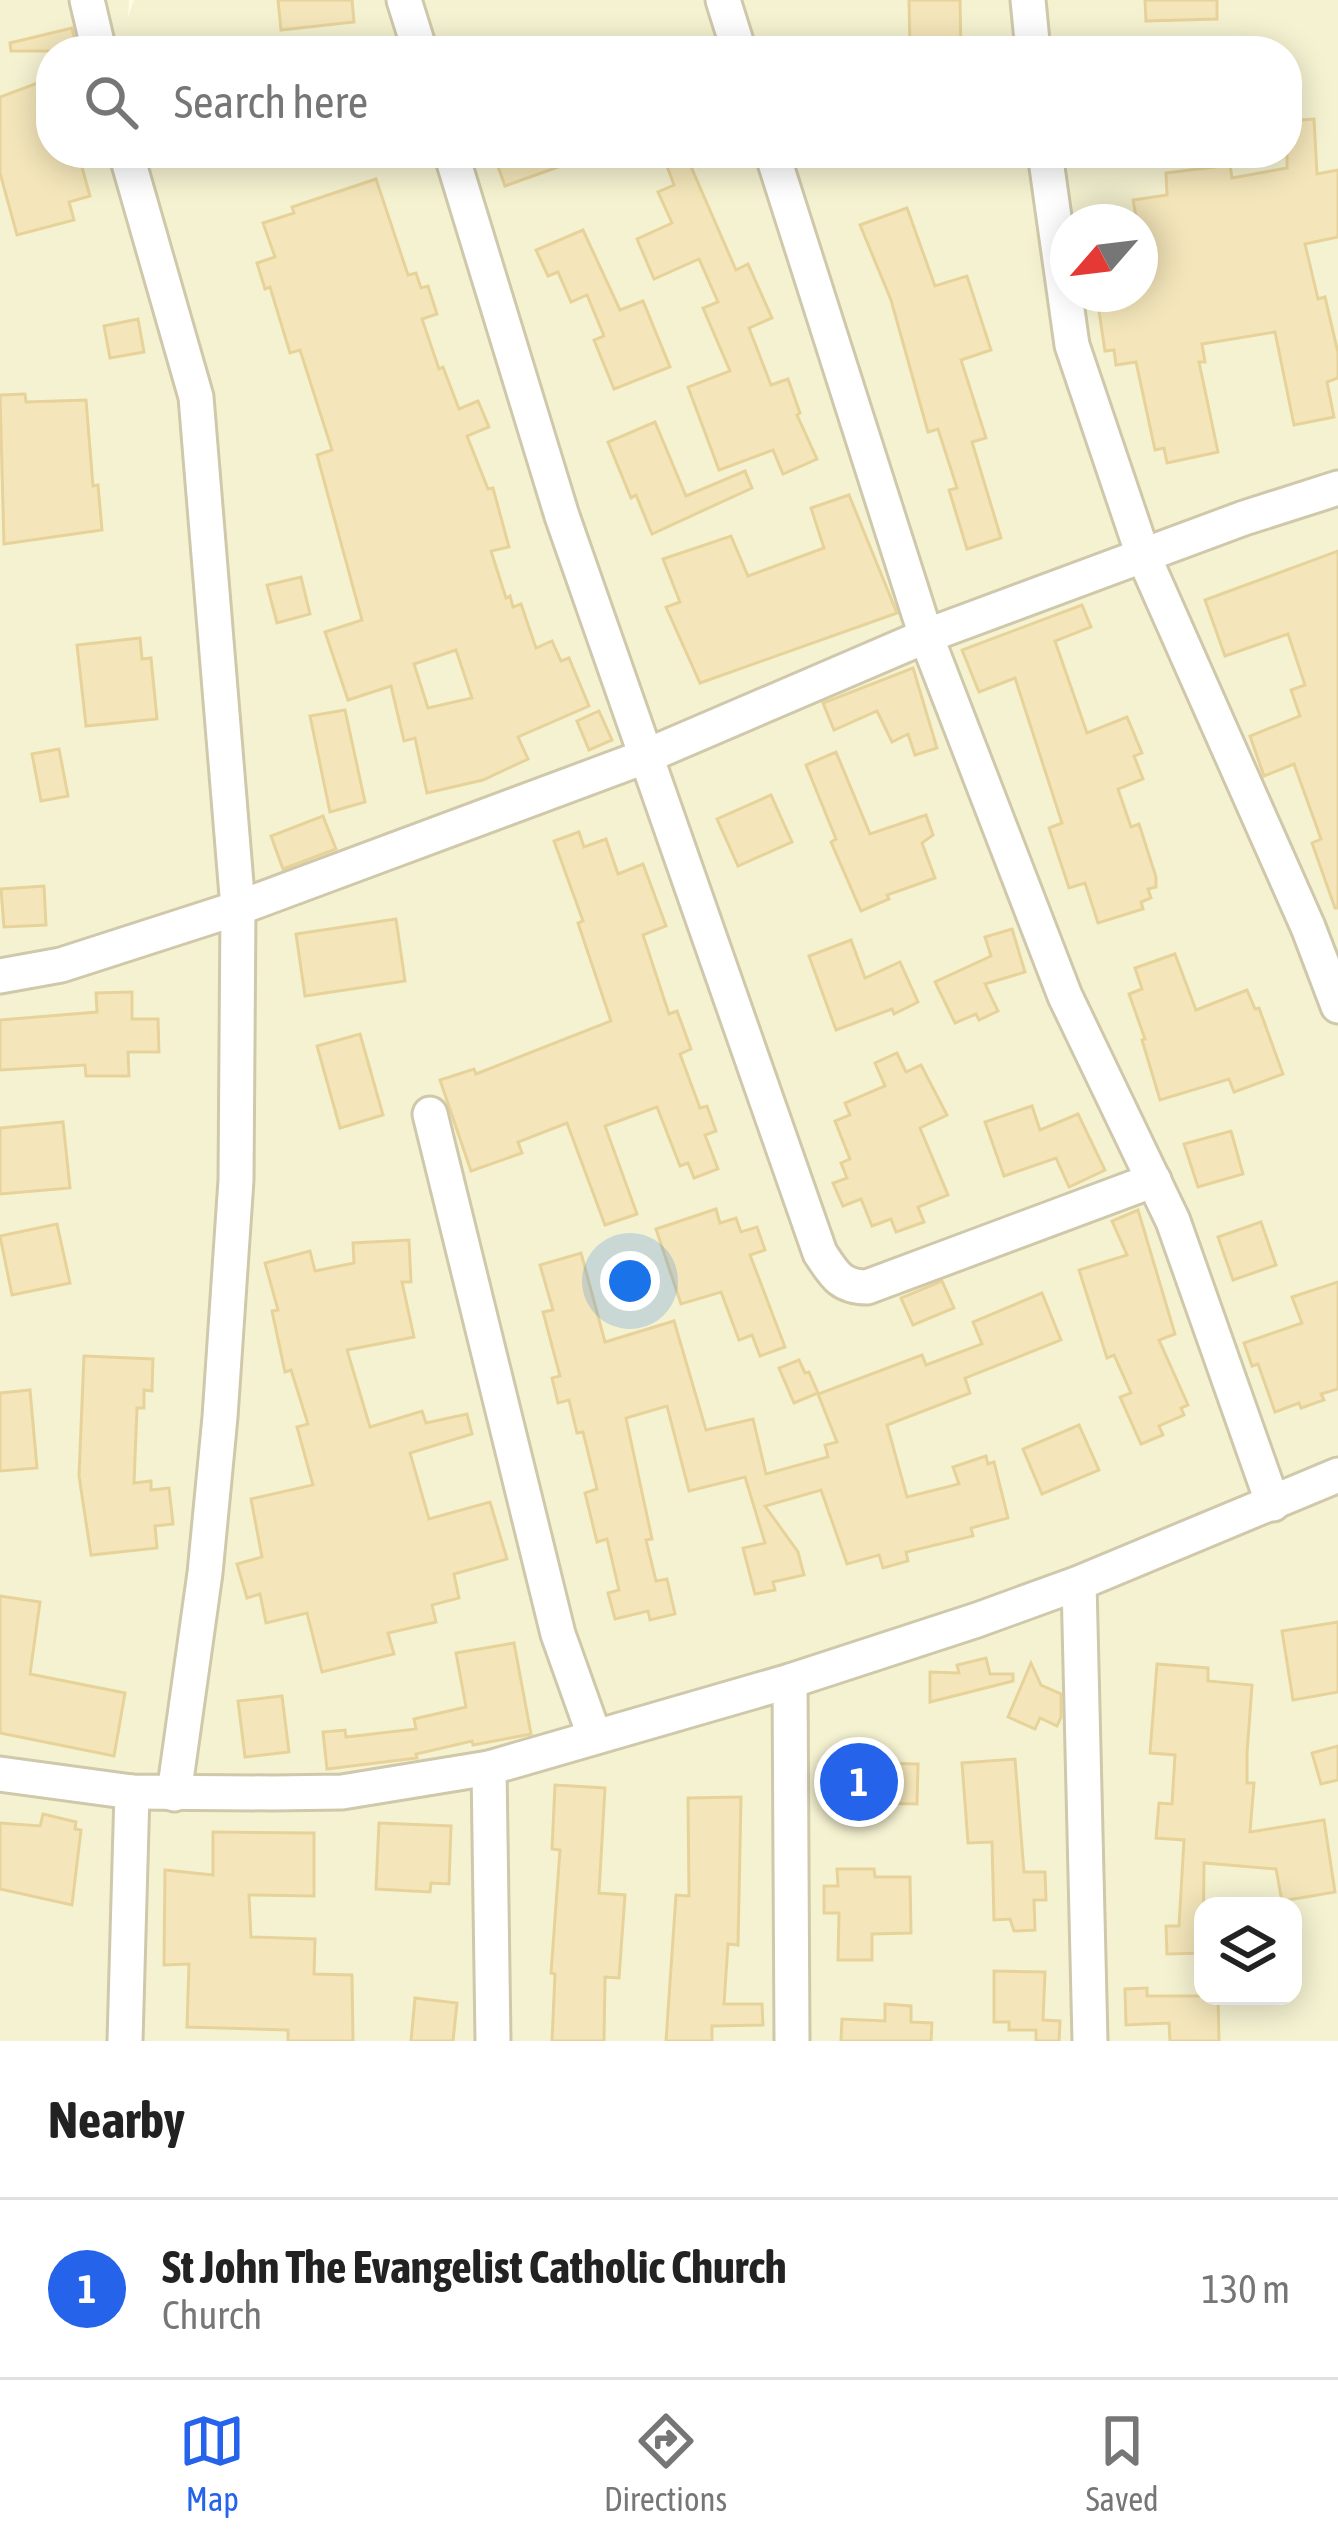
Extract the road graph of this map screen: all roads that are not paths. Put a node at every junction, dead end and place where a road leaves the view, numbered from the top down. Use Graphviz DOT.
graph roads {
  1 [pos="87,0"];
  2 [pos="404,0"];
  3 [pos="723,0"];
  4 [pos="1028,0"];
  5 [pos="95,36"];
  6 [pos="415,36"];
  7 [pos="734,36"];
  8 [pos="1032,36"];
  9 [pos="130,168"];
  10 [pos="456,168"];
  11 [pos="777,168"];
  12 [pos="1048,168"];
  13 [pos="1338,488"];
  14 [pos="1143,556"];
  15 [pos="926,636"];
  16 [pos="644,757"];
  17 [pos="238,908"];
  18 [pos="0,976"];
  19 [pos="1338,1006"];
  20 [pos="430,1114"];
  21 [pos="1154,1180"];
  22 [pos="1338,1475"];
  23 [pos="1274,1504"];
  24 [pos="1079,1583"];
  25 [pos="790,1681"];
  26 [pos="594,1735"];
  27 [pos="489,1768"];
  28 [pos="0,1774"];
  29 [pos="132,1792"];
  30 [pos="174,1794"];
  31 [pos="125,2041"];
  32 [pos="493,2041"];
  33 [pos="791,2041"];
  34 [pos="1090,2041"];
  1 -- 5 [label="street"];
  2 -- 6 [label="street"];
  3 -- 7 [label="street"];
  4 -- 8 [label="street"];
  9 -- 17 [label="street"];
  10 -- 16 [label="street"];
  11 -- 15 [label="street"];
  12 -- 14 [label="street"];
  13 -- 14 [label="street"];
  14 -- 15 [label="street"];
  14 -- 19 [label="street"];
  15 -- 16 [label="street"];
  15 -- 21 [label="street"];
  16 -- 17 [label="street"];
  16 -- 21 [label="street"];
  17 -- 18 [label="street"];
  17 -- 30 [label="street"];
  20 -- 26 [label="street"];
  21 -- 23 [label="street"];
  22 -- 23 [label="street"];
  23 -- 24 [label="street"];
  24 -- 25 [label="street"];
  24 -- 34 [label="street"];
  25 -- 26 [label="street"];
  25 -- 33 [label="street"];
  26 -- 27 [label="street"];
  27 -- 30 [label="street"];
  27 -- 32 [label="street"];
  28 -- 29 [label="street"];
  29 -- 30 [label="street"];
  29 -- 31 [label="street"];
}
